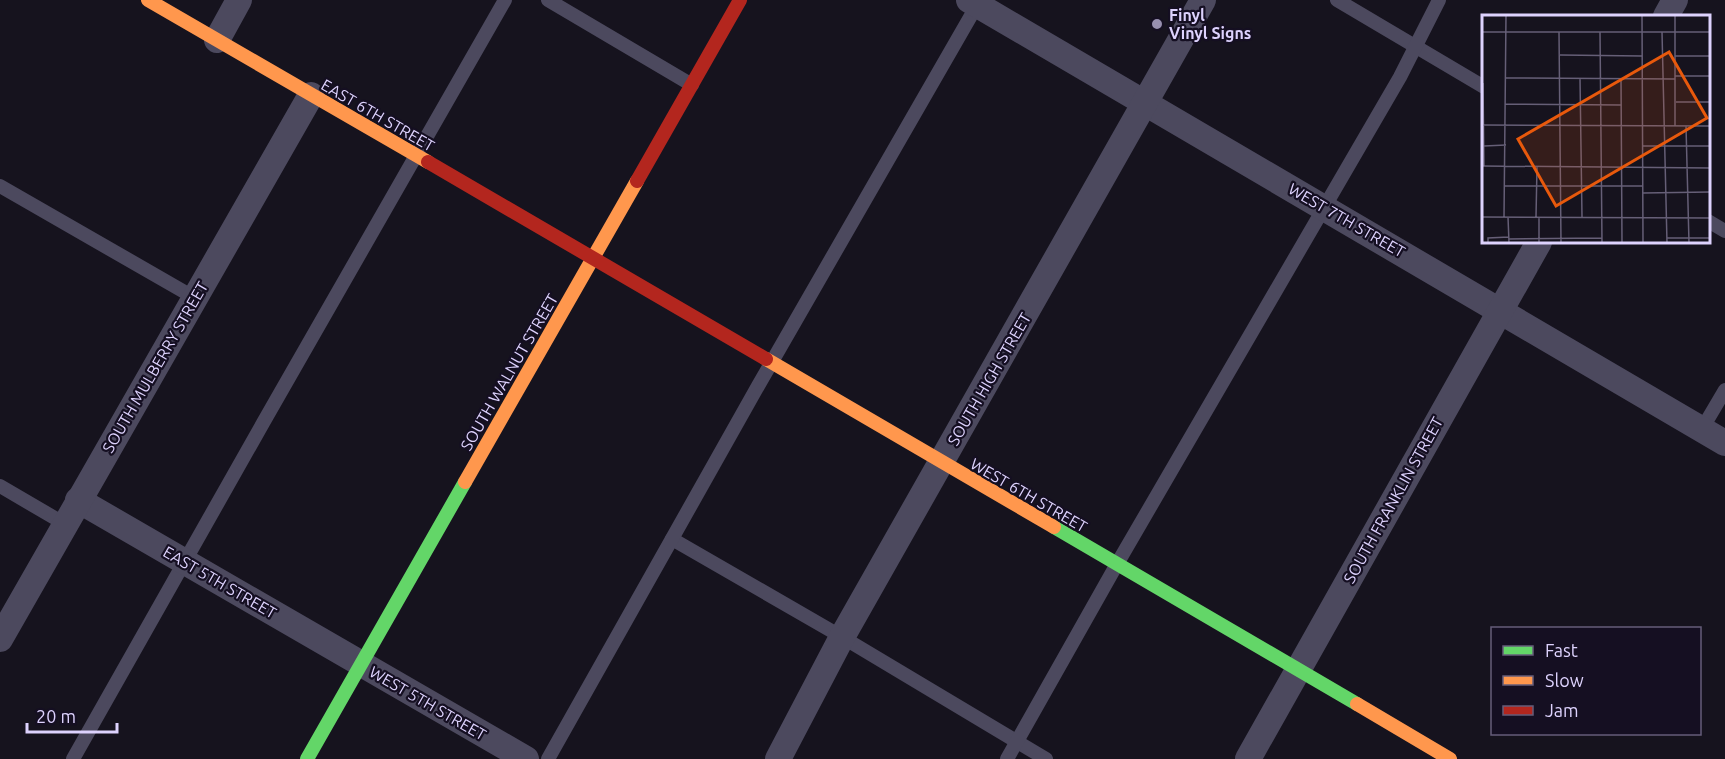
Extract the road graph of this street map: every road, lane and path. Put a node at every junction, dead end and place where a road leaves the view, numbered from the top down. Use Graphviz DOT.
graph roads {
  1 [pos="148,0"];
  2 [pos="240,0"];
  3 [pos="505,0"];
  4 [pos="548,0"];
  5 [pos="740,0"];
  6 [pos="1203,0"];
  7 [pos="1337,0"];
  8 [pos="1439,0"];
  9 [pos="1675,0"];
  10 [pos="975,2"];
  11 [pos="1667,15"];
  12 [pos="217,40"];
  13 [pos="1416,47"];
  14 [pos="692,85"];
  15 [pos="1482,86"];
  16 [pos="311,95"];
  17 [pos="1145,102"];
  18 [pos="415,155"];
  19 [pos="0,186"];
  20 [pos="1325,207"];
  21 [pos="1710,222"];
  22 [pos="1725,231"];
  23 [pos="1538,243"];
  24 [pos="593,258"];
  25 [pos="195,298"];
  26 [pos="1500,310"];
  27 [pos="772,363"];
  28 [pos="1725,390"];
  29 [pos="1702,429"];
  30 [pos="1725,443"];
  31 [pos="941,462"];
  32 [pos="0,486"];
  33 [pos="78,500"];
  34 [pos="65,524"];
  35 [pos="672,538"];
  36 [pos="185,562"];
  37 [pos="1117,564"];
  38 [pos="842,637"];
  39 [pos="0,639"];
  40 [pos="362,665"];
  41 [pos="1298,670"];
  42 [pos="1017,742"];
  43 [pos="73,759"];
  44 [pos="307,759"];
  45 [pos="526,759"];
  46 [pos="548,759"];
  47 [pos="778,759"];
  48 [pos="1007,759"];
  49 [pos="1046,759"];
  50 [pos="1248,759"];
  51 [pos="1450,759"];
  1 -- 12 [label="street, EAST 6TH STREET"];
  2 -- 12 [label="street"];
  3 -- 18 [label="lane"];
  4 -- 14 [label="lane"];
  5 -- 14 [label="street, SOUTH WALNUT STREET"];
  6 -- 17 [label="street, SOUTH HIGH STREET"];
  7 -- 13 [label="lane"];
  8 -- 13 [label="lane"];
  9 -- 11 [label="street"];
  10 -- 17 [label="street, WEST 7TH STREET"];
  10 -- 27 [label="lane"];
  12 -- 16 [label="street, EAST 6TH STREET"];
  13 -- 15 [label="lane"];
  13 -- 20 [label="lane"];
  14 -- 24 [label="street, SOUTH WALNUT STREET"];
  16 -- 18 [label="street, EAST 6TH STREET"];
  16 -- 25 [label="street, SOUTH MULBERRY STREET"];
  17 -- 20 [label="street, WEST 7TH STREET"];
  17 -- 31 [label="street, SOUTH HIGH STREET"];
  18 -- 24 [label="street, EAST 6TH STREET"];
  18 -- 36 [label="lane"];
  19 -- 25 [label="lane"];
  20 -- 26 [label="street, WEST 7TH STREET"];
  20 -- 37 [label="lane"];
  21 -- 22 [label="lane"];
  23 -- 26 [label="street, SOUTH FRANKLIN STREET"];
  24 -- 27 [label="street, WEST 6TH STREET"];
  24 -- 40 [label="street, SOUTH WALNUT STREET"];
  25 -- 33 [label="street, SOUTH MULBERRY STREET"];
  26 -- 29 [label="street, WEST 7TH STREET"];
  26 -- 41 [label="street, SOUTH FRANKLIN STREET"];
  27 -- 31 [label="street, WEST 6TH STREET"];
  27 -- 35 [label="lane"];
  28 -- 29 [label="lane"];
  29 -- 30 [label="street, WEST 7TH STREET"];
  31 -- 37 [label="street, WEST 6TH STREET"];
  31 -- 38 [label="street, SOUTH HIGH STREET"];
  32 -- 34 [label="lane"];
  33 -- 34 [label="street, SOUTH MULBERRY STREET"];
  33 -- 36 [label="street, EAST 5TH STREET"];
  34 -- 39 [label="street, SOUTH MULBERRY STREET"];
  35 -- 38 [label="lane"];
  35 -- 46 [label="lane"];
  36 -- 40 [label="street, EAST 5TH STREET"];
  36 -- 43 [label="lane"];
  37 -- 41 [label="street, WEST 6TH STREET"];
  37 -- 42 [label="lane"];
  38 -- 42 [label="lane"];
  38 -- 47 [label="street, SOUTH HIGH STREET"];
  40 -- 44 [label="street, SOUTH WALNUT STREET"];
  40 -- 45 [label="street, WEST 5TH STREET"];
  41 -- 50 [label="street, SOUTH FRANKLIN STREET"];
  41 -- 51 [label="street, WEST 6TH STREET"];
  42 -- 48 [label="lane"];
  42 -- 49 [label="lane"];
}
